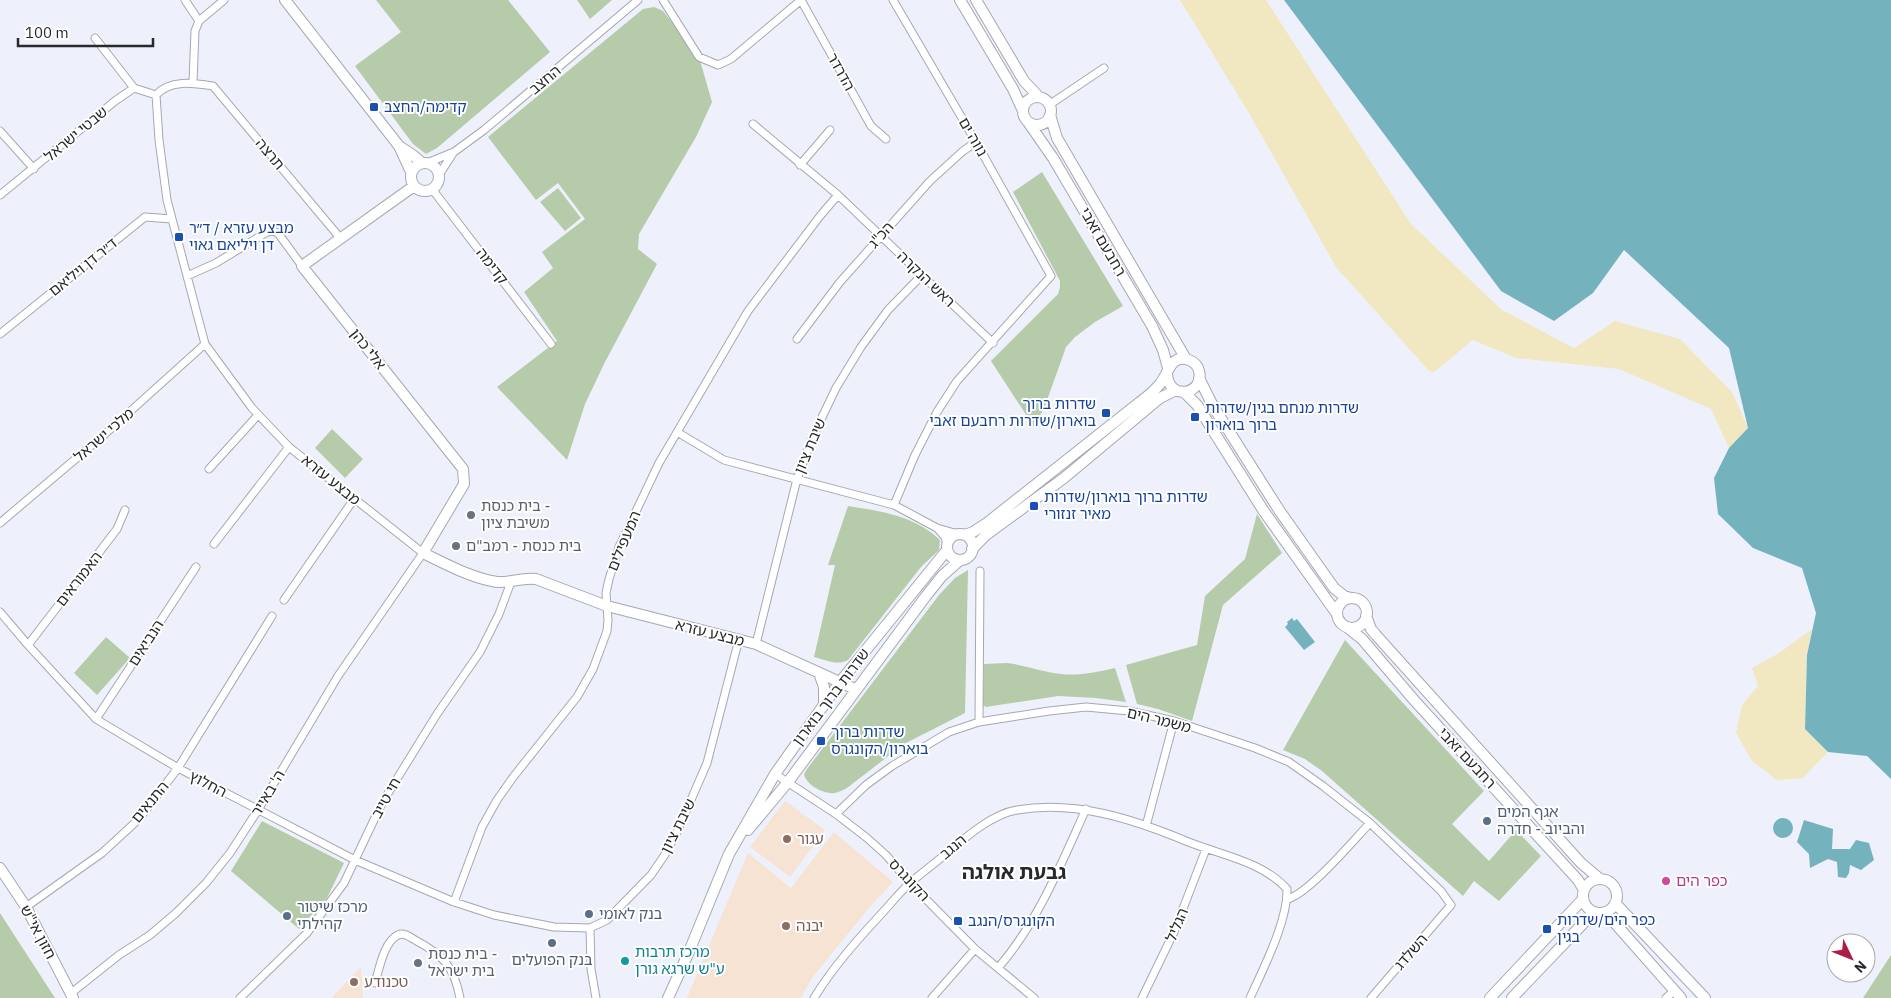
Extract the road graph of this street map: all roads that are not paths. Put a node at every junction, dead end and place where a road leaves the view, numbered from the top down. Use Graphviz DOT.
graph roads {
  1 [pos="185,0"];
  2 [pos="224,0"];
  3 [pos="285,0"];
  4 [pos="642,0"];
  5 [pos="663,0"];
  6 [pos="670,0"];
  7 [pos="801,0"];
  8 [pos="893,0"];
  9 [pos="960,0"];
  10 [pos="976,0"];
  11 [pos="636,2"];
  12 [pos="673,14"];
  13 [pos="199,21"];
  14 [pos="95,38"];
  15 [pos="1104,68"];
  16 [pos="193,82"];
  17 [pos="134,88"];
  18 [pos="156,95"];
  19 [pos="1039,97"];
  20 [pos="1049,110"];
  21 [pos="1023,111"];
  22 [pos="1028,122"];
  23 [pos="753,124"];
  24 [pos="830,130"];
  25 [pos="0,131"];
  26 [pos="886,139"];
  27 [pos="976,142"];
  28 [pos="399,146"];
  29 [pos="454,152"];
  30 [pos="424,163"];
  31 [pos="800,165"];
  32 [pos="34,169"];
  33 [pos="412,172"];
  34 [pos="439,175"];
  35 [pos="414,186"];
  36 [pos="432,189"];
  37 [pos="838,194"];
  38 [pos="0,195"];
  39 [pos="172,219"];
  40 [pos="882,235"];
  41 [pos="341,238"];
  42 [pos="302,266"];
  43 [pos="187,276"];
  44 [pos="922,276"];
  45 [pos="0,334"];
  46 [pos="797,339"];
  47 [pos="992,343"];
  48 [pos="206,344"];
  49 [pos="551,344"];
  50 [pos="1186,359"];
  51 [pos="1168,371"];
  52 [pos="1199,378"];
  53 [pos="1180,391"];
  54 [pos="258,415"];
  55 [pos="677,432"];
  56 [pos="289,447"];
  57 [pos="209,469"];
  58 [pos="797,479"];
  59 [pos="354,499"];
  60 [pos="894,505"];
  61 [pos="125,510"];
  62 [pos="0,523"];
  63 [pos="937,528"];
  64 [pos="961,535"];
  65 [pos="214,544"];
  66 [pos="947,547"];
  67 [pos="972,550"];
  68 [pos="423,553"];
  69 [pos="960,560"];
  70 [pos="196,567"];
  71 [pos="980,571"];
  72 [pos="511,582"];
  73 [pos="1351,598"];
  74 [pos="284,600"];
  75 [pos="607,606"];
  76 [pos="0,612"];
  77 [pos="1336,614"];
  78 [pos="272,616"];
  79 [pos="1366,616"];
  80 [pos="1347,627"];
  81 [pos="740,639"];
  82 [pos="756,644"];
  83 [pos="28,645"];
  84 [pos="819,673"];
  85 [pos="840,682"];
  86 [pos="855,689"];
  87 [pos="824,703"];
  88 [pos="96,719"];
  89 [pos="979,722"];
  90 [pos="1174,722"];
  91 [pos="178,768"];
  92 [pos="775,774"];
  93 [pos="788,782"];
  94 [pos="1086,809"];
  95 [pos="258,810"];
  96 [pos="836,814"];
  97 [pos="1370,823"];
  98 [pos="1146,826"];
  99 [pos="1206,849"];
  100 [pos="729,854"];
  101 [pos="355,860"];
  102 [pos="0,868"];
  103 [pos="1600,879"];
  104 [pos="910,883"];
  105 [pos="1584,895"];
  106 [pos="1288,899"];
  107 [pos="454,902"];
  108 [pos="1615,903"];
  109 [pos="1452,905"];
  110 [pos="26,907"];
  111 [pos="1594,912"];
  112 [pos="1605,912"];
  113 [pos="590,928"];
  114 [pos="975,949"];
  115 [pos="998,968"];
  116 [pos="375,983"];
  117 [pos="72,996"];
  118 [pos="1673,996"];
  119 [pos="240,998"];
  120 [pos="460,998"];
  121 [pos="596,998"];
  122 [pos="668,998"];
  123 [pos="814,998"];
  124 [pos="932,998"];
  125 [pos="1034,998"];
  126 [pos="1142,998"];
  127 [pos="1250,998"];
  128 [pos="1371,998"];
  129 [pos="1490,998"];
  130 [pos="1512,998"];
  131 [pos="1705,998"];
  1 -- 13 [label="street"];
  2 -- 13 [label="street"];
  3 -- 28 [label="street"];
  4 -- 11 [label="street, החצב"];
  5 -- 12 [label="street"];
  6 -- 12 [label="street"];
  7 -- 12 [label="street"];
  7 -- 26 [label="street, הדרדר"];
  8 -- 27 [label="street, נווה ים"];
  9 -- 21 [label="street"];
  10 -- 19 [label="street"];
  11 -- 29 [label="street, החצב"];
  13 -- 16 [label="street"];
  14 -- 17 [label="street"];
  15 -- 20 [label="street"];
  16 -- 18 [label="street"];
  16 -- 41 [label="street, תרצה"];
  17 -- 18 [label="street"];
  17 -- 32 [label="street, שבטי ישראל"];
  18 -- 39 [label="street, מבצע עזרא"];
  19 -- 20 [label="street"];
  19 -- 21 [label="street"];
  20 -- 22 [label="street"];
  20 -- 50 [label="street, רחבעם זאבי"];
  21 -- 22 [label="street"];
  22 -- 51 [label="street, רחבעם זאבי"];
  23 -- 31 [label="street, ראש הנקרה"];
  24 -- 31 [label="street"];
  25 -- 32 [label="street"];
  27 -- 40 [label="street, הכ\"ג"];
  27 -- 47 [label="street, נווה ים"];
  28 -- 30 [label="street"];
  28 -- 33 [label="street"];
  29 -- 30 [label="street, החצב"];
  29 -- 34 [label="street, החצב"];
  30 -- 33 [label="street"];
  30 -- 34 [label="street"];
  31 -- 37 [label="street, ראש הנקרה"];
  32 -- 38 [label="street, שבטי ישראל"];
  33 -- 35 [label="street"];
  34 -- 36 [label="street"];
  35 -- 36 [label="street"];
  35 -- 41 [label="street"];
  36 -- 49 [label="street, קדימה"];
  37 -- 40 [label="street, ראש הנקרה"];
  37 -- 55 [label="street, המעפילים"];
  39 -- 43 [label="street, מבצע עזרא"];
  39 -- 45 [label="street, ד״ר דן ויליאם"];
  40 -- 44 [label="street, ראש הנקרה"];
  40 -- 46 [label="street, הכ\"ג"];
  41 -- 42 [label="street"];
  42 -- 43 [label="street, אלי כהן"];
  42 -- 68 [label="street, אלי כהן"];
  43 -- 48 [label="street, מבצע עזרא"];
  44 -- 47 [label="street, ראש הנקרה"];
  44 -- 58 [label="street, שיבת ציון"];
  47 -- 60 [label="street"];
  48 -- 54 [label="street, מבצע עזרא"];
  48 -- 62 [label="street, מלכי ישראל"];
  50 -- 51 [label="street"];
  50 -- 52 [label="street"];
  51 -- 53 [label="street"];
  51 -- 64 [label="street"];
  52 -- 53 [label="street"];
  52 -- 73 [label="street"];
  53 -- 67 [label="street"];
  53 -- 77 [label="street"];
  54 -- 56 [label="street, מבצע עזרא"];
  54 -- 57 [label="street"];
  55 -- 58 [label="street"];
  55 -- 75 [label="street, המעפילים"];
  56 -- 59 [label="street, מבצע עזרא"];
  56 -- 65 [label="street"];
  58 -- 60 [label="street"];
  58 -- 82 [label="street, שיבת ציון"];
  59 -- 68 [label="street, מבצע עזרא"];
  59 -- 74 [label="street"];
  60 -- 63 [label="street"];
  61 -- 83 [label="street, האמוראים"];
  63 -- 64 [label="street"];
  63 -- 66 [label="street"];
  64 -- 66 [label="street"];
  64 -- 67 [label="street"];
  66 -- 69 [label="street"];
  66 -- 85 [label="street, שדרות ברוך בוארון"];
  67 -- 69 [label="street"];
  68 -- 72 [label="street, מבצע עזרא"];
  68 -- 95 [label="street, ה' באייר"];
  69 -- 86 [label="street, שדרות ברוך בוארון"];
  70 -- 88 [label="street, הנביאים"];
  71 -- 89 [label="street"];
  72 -- 75 [label="street, מבצע עזרא"];
  72 -- 101 [label="street, חי טייב"];
  73 -- 77 [label="street"];
  73 -- 79 [label="street"];
  75 -- 81 [label="street, מבצע עזרא"];
  75 -- 107 [label="street, המעפילים"];
  76 -- 83 [label="street, החלוץ"];
  77 -- 80 [label="street"];
  78 -- 91 [label="street, התנאים"];
  79 -- 80 [label="street"];
  79 -- 103 [label="street, רחבעם זאבי"];
  80 -- 105 [label="street, רחבעם זאבי"];
  81 -- 82 [label="street, מבצע עזרא"];
  81 -- 113 [label="street, שיבת ציון"];
  82 -- 84 [label="street, מבצע עזרא"];
  83 -- 88 [label="street, החלוץ"];
  84 -- 85 [label="street, מבצע עזרא"];
  84 -- 87 [label="street"];
  85 -- 86 [label="street, מבצע עזרא"];
  85 -- 87 [label="street, שדרות ברוך בוארון"];
  86 -- 93 [label="street, שדרות ברוך בוארון"];
  87 -- 92 [label="street, שדרות ברוך בוארון"];
  88 -- 91 [label="street, החלוץ"];
  89 -- 90 [label="street, משמר הים"];
  89 -- 96 [label="street, משמר הים"];
  90 -- 97 [label="street, משמר הים"];
  90 -- 98 [label="street"];
  91 -- 95 [label="street, החלוץ"];
  91 -- 110 [label="street, התנאים"];
  92 -- 93 [label="street, הקונגרס"];
  92 -- 100 [label="street, שדרות ברוך בוארון"];
  93 -- 96 [label="street, הקונגרס"];
  93 -- 100 [label="street, שדרות ברוך בוארון"];
  94 -- 98 [label="street, הנגב"];
  94 -- 104 [label="street, הנגב"];
  94 -- 115 [label="street"];
  95 -- 101 [label="street, החלוץ"];
  95 -- 117 [label="street, ה' באייר"];
  96 -- 104 [label="street, הקונגרס"];
  97 -- 106 [label="street"];
  97 -- 109 [label="street, משמר הים"];
  98 -- 99 [label="street, הנגב"];
  99 -- 106 [label="street, הנגב"];
  99 -- 126 [label="street, הגליל"];
  100 -- 122 [label="street, שדרות ברוך בוארון"];
  101 -- 107 [label="street, החלוץ"];
  101 -- 119 [label="street, חי טייב"];
  102 -- 110 [label="street, חזון אי\"ש"];
  103 -- 105 [label="street"];
  103 -- 108 [label="street"];
  104 -- 114 [label="street, הקונגרס"];
  104 -- 123 [label="street, הנגב"];
  105 -- 111 [label="street"];
  105 -- 129 [label="street"];
  106 -- 127 [label="street"];
  107 -- 113 [label="street, החלוץ"];
  108 -- 112 [label="street"];
  108 -- 131 [label="street"];
  109 -- 128 [label="street, השלדג"];
  110 -- 117 [label="street, חזון אי\"ש"];
  111 -- 112 [label="street"];
  111 -- 130 [label="street"];
  112 -- 118 [label="street"];
  113 -- 121 [label="street"];
  114 -- 115 [label="street, הקונגרס"];
  114 -- 124 [label="street"];
  115 -- 125 [label="street, הקונגרס"];
  116 -- 120 [label="street"];
}
